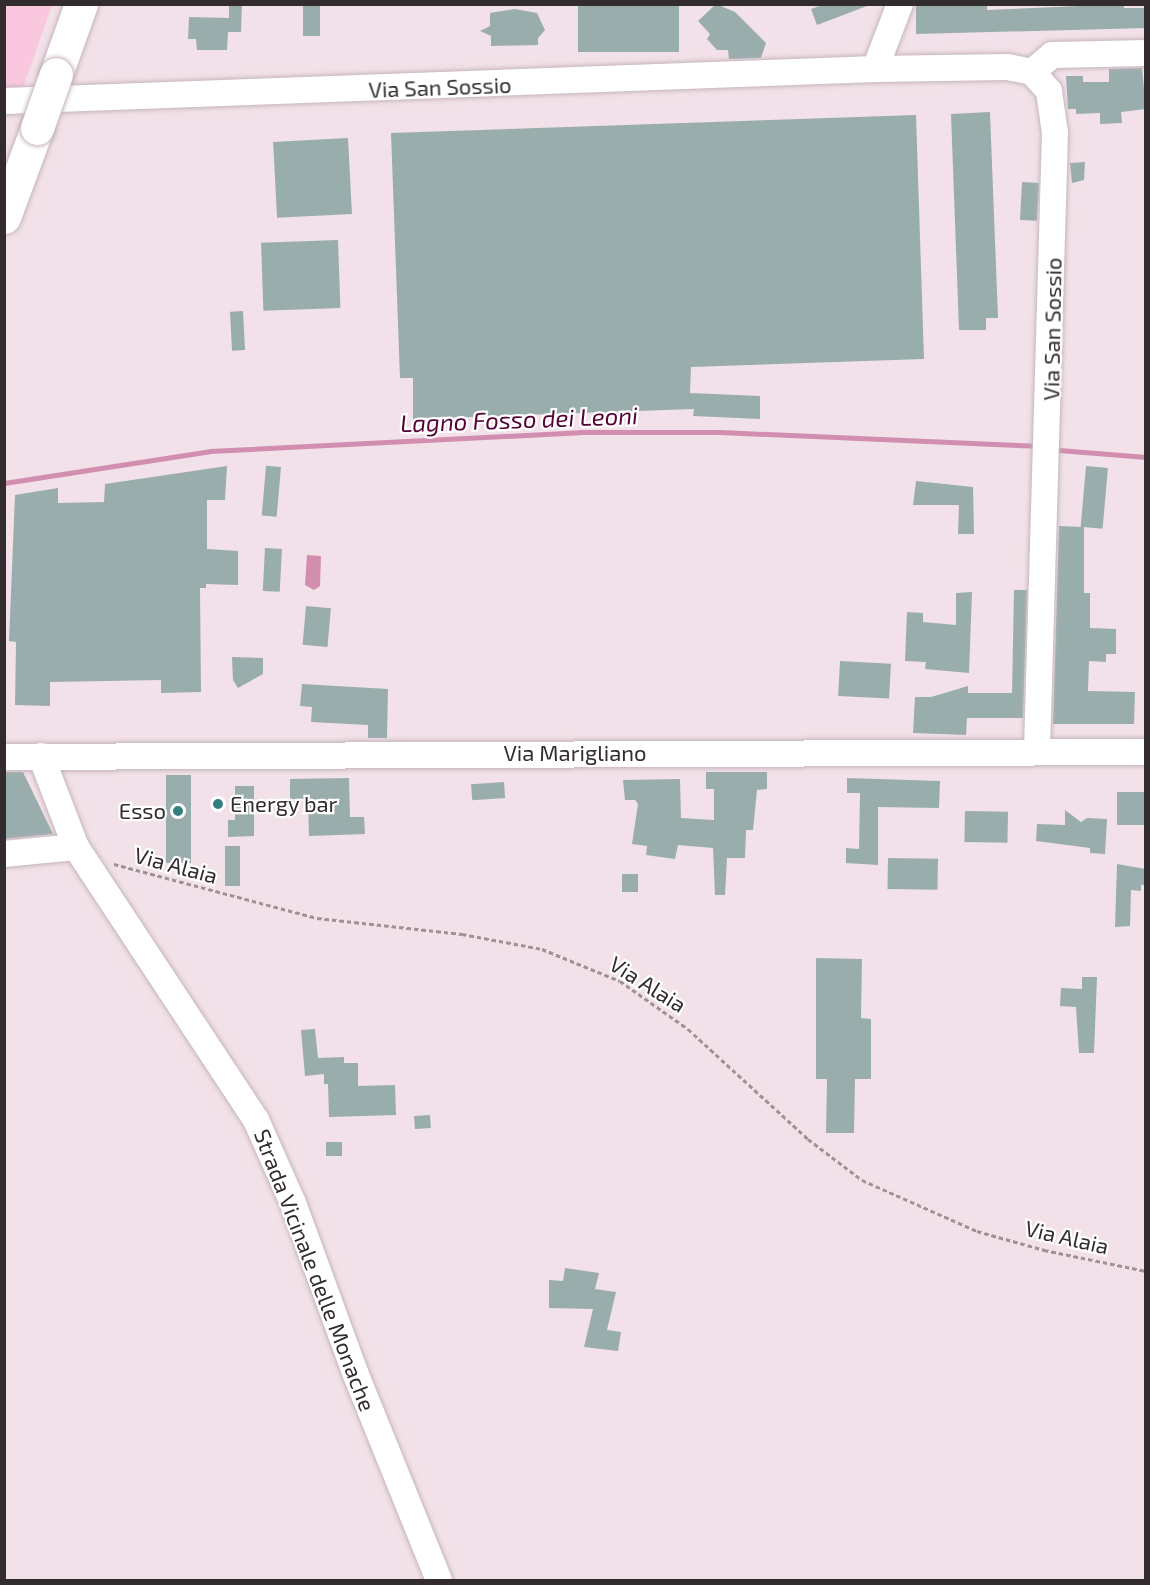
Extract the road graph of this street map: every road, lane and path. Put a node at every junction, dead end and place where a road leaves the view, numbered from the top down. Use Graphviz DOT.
graph roads {
  1 [pos="81,4"];
  2 [pos="900,4"];
  3 [pos="1146,53"];
  4 [pos="875,69"];
  5 [pos="1032,72"];
  6 [pos="4,101"];
  7 [pos="4,217"];
  8 [pos="1037,751"];
  9 [pos="1146,752"];
  10 [pos="41,756"];
  11 [pos="4,757"];
  12 [pos="76,847"];
  13 [pos="4,854"];
  14 [pos="1146,1271"];
  15 [pos="439,1581"];
  1 -- 7 [label="highway, bridge"];
  2 -- 4 [label="street"];
  3 -- 5 [label="street"];
  4 -- 5 [label="street, Via San Sossio"];
  4 -- 6 [label="street, Via San Sossio"];
  5 -- 8 [label="street, Via San Sossio"];
  8 -- 9 [label="street, Via Marigliano"];
  8 -- 10 [label="street, Via Marigliano"];
  10 -- 11 [label="street, Via Marigliano"];
  10 -- 12 [label="street, Strada Vicinale delle Monache"];
  12 -- 13 [label="street"];
  12 -- 14 [label="path, Via Alaia"];
  12 -- 15 [label="street, Strada Vicinale delle Monache"];
}
